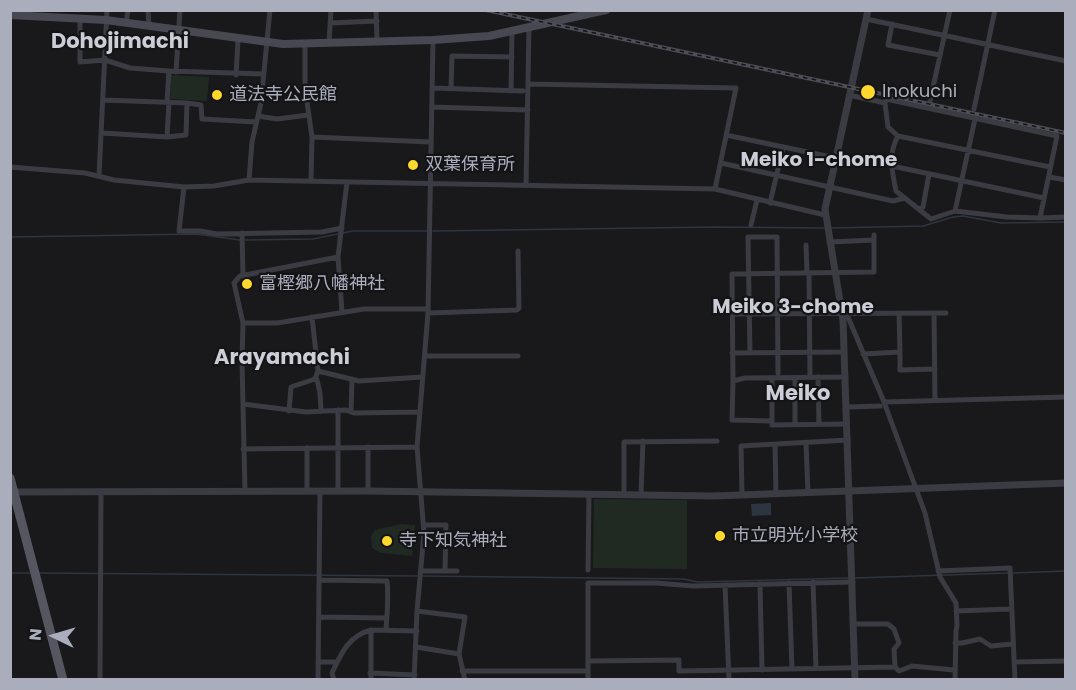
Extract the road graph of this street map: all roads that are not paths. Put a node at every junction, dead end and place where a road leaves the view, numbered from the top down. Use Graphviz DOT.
graph roads {
  1 [pos="107,10"];
  2 [pos="128,10"];
  3 [pos="148,10"];
  4 [pos="180,10"];
  5 [pos="270,10"];
  6 [pos="331,10"];
  7 [pos="376,10"];
  8 [pos="606,10"];
  9 [pos="868,10"];
  10 [pos="950,10"];
  11 [pos="995,10"];
  12 [pos="44,14"];
  13 [pos="10,15"];
  14 [pos="80,18"];
  15 [pos="866,19"];
  16 [pos="106,20"];
  17 [pos="377,21"];
  18 [pos="126,23"];
  19 [pos="330,23"];
  20 [pos="892,24"];
  21 [pos="149,27"];
  22 [pos="529,28"];
  23 [pos="177,31"];
  24 [pos="512,32"];
  25 [pos="945,34"];
  26 [pos="238,40"];
  27 [pos="433,40"];
  28 [pos="377,41"];
  29 [pos="267,43"];
  30 [pos="305,43"];
  31 [pos="329,43"];
  32 [pos="988,45"];
  33 [pos="940,55"];
  34 [pos="512,57"];
  35 [pos="105,60"];
  36 [pos="1065,61"];
  37 [pos="169,71"];
  38 [pos="176,72"];
  39 [pos="236,75"];
  40 [pos="264,75"];
  41 [pos="528,84"];
  42 [pos="433,88"];
  43 [pos="451,89"];
  44 [pos="511,91"];
  45 [pos="523,91"];
  46 [pos="849,95"];
  47 [pos="104,100"];
  48 [pos="930,101"];
  49 [pos="168,102"];
  50 [pos="188,103"];
  51 [pos="885,103"];
  52 [pos="432,107"];
  53 [pos="974,109"];
  54 [pos="528,110"];
  55 [pos="308,115"];
  56 [pos="975,118"];
  57 [pos="257,119"];
  58 [pos="102,133"];
  59 [pos="726,135"];
  60 [pos="898,136"];
  61 [pos="167,137"];
  62 [pos="312,137"];
  63 [pos="431,142"];
  64 [pos="783,148"];
  65 [pos="968,150"];
  66 [pos="836,158"];
  67 [pos="721,163"];
  68 [pos="892,166"];
  69 [pos="10,167"];
  70 [pos="1050,167"];
  71 [pos="777,174"];
  72 [pos="930,174"];
  73 [pos="99,176"];
  74 [pos="1048,177"];
  75 [pos="249,180"];
  76 [pos="310,180"];
  77 [pos="962,180"];
  78 [pos="1065,180"];
  79 [pos="347,182"];
  80 [pos="430,183"];
  81 [pos="526,185"];
  82 [pos="184,187"];
  83 [pos="830,187"];
  84 [pos="715,189"];
  85 [pos="905,198"];
  86 [pos="1044,198"];
  87 [pos="757,200"];
  88 [pos="770,203"];
  89 [pos="919,209"];
  90 [pos="956,211"];
  91 [pos="825,215"];
  92 [pos="1065,217"];
  93 [pos="1040,218"];
  94 [pos="751,225"];
  95 [pos="341,232"];
  96 [pos="242,234"];
  97 [pos="829,242"];
  98 [pos="806,245"];
  99 [pos="518,251"];
  100 [pos="338,257"];
  101 [pos="777,273"];
  102 [pos="808,273"];
  103 [pos="835,273"];
  104 [pos="749,274"];
  105 [pos="243,276"];
  106 [pos="843,310"];
  107 [pos="428,311"];
  108 [pos="342,312"];
  109 [pos="810,312"];
  110 [pos="750,313"];
  111 [pos="777,313"];
  112 [pos="899,313"];
  113 [pos="934,313"];
  114 [pos="946,313"];
  115 [pos="732,314"];
  116 [pos="312,317"];
  117 [pos="243,323"];
  118 [pos="810,352"];
  119 [pos="844,352"];
  120 [pos="900,352"];
  121 [pos="732,353"];
  122 [pos="750,353"];
  123 [pos="778,353"];
  124 [pos="864,354"];
  125 [pos="425,356"];
  126 [pos="518,356"];
  127 [pos="935,369"];
  128 [pos="318,371"];
  129 [pos="778,373"];
  130 [pos="423,377"];
  131 [pos="810,377"];
  132 [pos="818,377"];
  133 [pos="846,377"];
  134 [pos="772,378"];
  135 [pos="795,378"];
  136 [pos="315,379"];
  137 [pos="352,380"];
  138 [pos="733,381"];
  139 [pos="1065,397"];
  140 [pos="935,400"];
  141 [pos="243,404"];
  142 [pos="882,404"];
  143 [pos="847,407"];
  144 [pos="338,410"];
  145 [pos="288,411"];
  146 [pos="321,411"];
  147 [pos="351,412"];
  148 [pos="420,412"];
  149 [pos="772,421"];
  150 [pos="795,424"];
  151 [pos="819,424"];
  152 [pos="848,424"];
  153 [pos="848,440"];
  154 [pos="643,441"];
  155 [pos="717,441"];
  156 [pos="806,443"];
  157 [pos="775,445"];
  158 [pos="338,447"];
  159 [pos="368,447"];
  160 [pos="417,447"];
  161 [pos="307,448"];
  162 [pos="243,449"];
  163 [pos="10,478"];
  164 [pos="1065,483"];
  165 [pos="916,488"];
  166 [pos="307,491"];
  167 [pos="320,491"];
  168 [pos="338,491"];
  169 [pos="368,491"];
  170 [pos="850,491"];
  171 [pos="12,492"];
  172 [pos="101,492"];
  173 [pos="245,492"];
  174 [pos="420,492"];
  175 [pos="808,493"];
  176 [pos="641,494"];
  177 [pos="776,494"];
  178 [pos="589,495"];
  179 [pos="624,495"];
  180 [pos="742,495"];
  181 [pos="424,525"];
  182 [pos="588,570"];
  183 [pos="421,571"];
  184 [pos="445,571"];
  185 [pos="458,571"];
  186 [pos="939,574"];
  187 [pos="320,576"];
  188 [pos="852,579"];
  189 [pos="813,582"];
  190 [pos="789,583"];
  191 [pos="760,584"];
  192 [pos="725,585"];
  193 [pos="1010,609"];
  194 [pos="417,611"];
  195 [pos="956,611"];
  196 [pos="319,617"];
  197 [pos="387,618"];
  198 [pos="853,624"];
  199 [pos="371,630"];
  200 [pos="386,630"];
  201 [pos="417,631"];
  202 [pos="955,643"];
  203 [pos="1012,644"];
  204 [pos="416,647"];
  205 [pos="459,654"];
  206 [pos="588,661"];
  207 [pos="1065,661"];
  208 [pos="318,662"];
  209 [pos="337,662"];
  210 [pos="1014,662"];
  211 [pos="855,667"];
  212 [pos="895,667"];
  213 [pos="816,668"];
  214 [pos="792,669"];
  215 [pos="954,669"];
  216 [pos="588,670"];
  217 [pos="728,670"];
  218 [pos="762,670"];
  219 [pos="462,671"];
  220 [pos="370,676"];
  221 [pos="414,677"];
  222 [pos="63,680"];
  223 [pos="100,680"];
  224 [pos="318,680"];
  225 [pos="334,680"];
  226 [pos="465,680"];
  227 [pos="588,680"];
  228 [pos="729,680"];
  229 [pos="855,680"];
  230 [pos="955,680"];
  231 [pos="1015,680"];
  1 -- 16 [label="street"];
  2 -- 18 [label="street"];
  3 -- 21 [label="street"];
  4 -- 23 [label="street"];
  5 -- 29 [label="street"];
  6 -- 19 [label="street"];
  7 -- 17 [label="street"];
  8 -- 22 [label="main road"];
  9 -- 15 [label="street"];
  10 -- 25 [label="street"];
  11 -- 32 [label="street"];
  12 -- 13 [label="main road"];
  12 -- 14 [label="main road"];
  14 -- 16 [label="main road"];
  14 -- 35 [label="street"];
  15 -- 20 [label="street"];
  15 -- 46 [label="street"];
  16 -- 18 [label="main road"];
  16 -- 35 [label="street"];
  17 -- 19 [label="street"];
  17 -- 28 [label="street"];
  18 -- 21 [label="main road"];
  19 -- 31 [label="street"];
  20 -- 25 [label="street"];
  20 -- 33 [label="street"];
  21 -- 23 [label="main road"];
  22 -- 24 [label="main road"];
  22 -- 41 [label="street"];
  23 -- 26 [label="main road"];
  23 -- 38 [label="street"];
  24 -- 27 [label="main road"];
  24 -- 34 [label="street"];
  25 -- 32 [label="street"];
  25 -- 33 [label="street"];
  26 -- 29 [label="main road"];
  26 -- 39 [label="street"];
  27 -- 28 [label="main road"];
  27 -- 42 [label="street"];
  28 -- 31 [label="main road"];
  29 -- 30 [label="main road"];
  29 -- 40 [label="street"];
  30 -- 31 [label="main road"];
  30 -- 55 [label="street"];
  32 -- 36 [label="street"];
  32 -- 53 [label="street"];
  33 -- 48 [label="street"];
  34 -- 43 [label="street"];
  34 -- 44 [label="street"];
  35 -- 37 [label="street"];
  35 -- 47 [label="street"];
  37 -- 38 [label="street"];
  37 -- 49 [label="street"];
  38 -- 39 [label="street"];
  39 -- 40 [label="street"];
  40 -- 57 [label="street"];
  41 -- 54 [label="street"];
  41 -- 59 [label="street"];
  42 -- 43 [label="street"];
  42 -- 52 [label="street"];
  43 -- 44 [label="street"];
  44 -- 45 [label="street"];
  46 -- 51 [label="street"];
  46 -- 66 [label="street"];
  47 -- 49 [label="street"];
  47 -- 58 [label="street"];
  49 -- 50 [label="street"];
  49 -- 61 [label="street"];
  50 -- 57 [label="street"];
  50 -- 61 [label="street"];
  51 -- 56 [label="street"];
  51 -- 60 [label="street"];
  52 -- 54 [label="street"];
  52 -- 63 [label="street"];
  54 -- 81 [label="street"];
  55 -- 57 [label="street"];
  55 -- 62 [label="street"];
  56 -- 65 [label="street"];
  56 -- 70 [label="street"];
  57 -- 75 [label="street"];
  58 -- 61 [label="street"];
  58 -- 73 [label="street"];
  59 -- 64 [label="street"];
  59 -- 67 [label="street"];
  60 -- 65 [label="street"];
  60 -- 68 [label="street"];
  62 -- 63 [label="street"];
  62 -- 76 [label="street"];
  63 -- 80 [label="street"];
  64 -- 66 [label="street"];
  64 -- 71 [label="street"];
  65 -- 70 [label="street"];
  65 -- 77 [label="street"];
  66 -- 83 [label="street"];
  67 -- 71 [label="street"];
  67 -- 84 [label="street"];
  68 -- 72 [label="street"];
  68 -- 85 [label="street"];
  69 -- 73 [label="street"];
  70 -- 74 [label="street"];
  71 -- 83 [label="street"];
  71 -- 88 [label="street"];
  72 -- 77 [label="street"];
  72 -- 89 [label="street"];
  73 -- 82 [label="street"];
  74 -- 78 [label="street"];
  74 -- 86 [label="street"];
  75 -- 76 [label="street"];
  75 -- 82 [label="street"];
  76 -- 79 [label="street"];
  77 -- 86 [label="street"];
  77 -- 90 [label="street"];
  79 -- 80 [label="street"];
  79 -- 95 [label="street"];
  80 -- 81 [label="street"];
  80 -- 107 [label="street"];
  81 -- 84 [label="street"];
  82 -- 96 [label="street"];
  83 -- 85 [label="street"];
  83 -- 91 [label="street"];
  84 -- 87 [label="street"];
  85 -- 89 [label="street"];
  86 -- 93 [label="street"];
  87 -- 88 [label="street"];
  87 -- 94 [label="street"];
  88 -- 91 [label="street"];
  89 -- 90 [label="street"];
  90 -- 93 [label="street"];
  91 -- 97 [label="street"];
  92 -- 93 [label="street"];
  95 -- 96 [label="street"];
  95 -- 100 [label="street"];
  96 -- 105 [label="street"];
  97 -- 103 [label="street"];
  97 -- 103 [label="street"];
  98 -- 102 [label="street"];
  99 -- 107 [label="street"];
  100 -- 105 [label="street"];
  100 -- 108 [label="street"];
  101 -- 102 [label="street"];
  101 -- 104 [label="street"];
  101 -- 104 [label="street"];
  101 -- 111 [label="street"];
  102 -- 103 [label="street"];
  102 -- 109 [label="street"];
  103 -- 106 [label="street"];
  104 -- 110 [label="street"];
  104 -- 115 [label="street"];
  105 -- 117 [label="street"];
  106 -- 109 [label="street"];
  106 -- 112 [label="street"];
  106 -- 119 [label="street"];
  106 -- 124 [label="street"];
  107 -- 108 [label="street"];
  107 -- 125 [label="street"];
  108 -- 116 [label="street"];
  109 -- 111 [label="street"];
  109 -- 118 [label="street"];
  110 -- 111 [label="street"];
  110 -- 115 [label="street"];
  110 -- 122 [label="street"];
  111 -- 123 [label="street"];
  112 -- 113 [label="street"];
  112 -- 120 [label="street"];
  113 -- 114 [label="street"];
  113 -- 127 [label="street"];
  115 -- 121 [label="street"];
  116 -- 117 [label="street"];
  116 -- 128 [label="street"];
  117 -- 141 [label="street"];
  118 -- 119 [label="street"];
  118 -- 123 [label="street"];
  118 -- 131 [label="street"];
  119 -- 133 [label="street"];
  120 -- 124 [label="street"];
  120 -- 127 [label="street"];
  121 -- 122 [label="street"];
  121 -- 138 [label="street"];
  122 -- 123 [label="street"];
  123 -- 129 [label="street"];
  124 -- 142 [label="street"];
  125 -- 126 [label="street"];
  125 -- 130 [label="street"];
  127 -- 140 [label="street"];
  128 -- 136 [label="street"];
  128 -- 137 [label="street"];
  130 -- 137 [label="street"];
  130 -- 148 [label="street"];
  131 -- 132 [label="street"];
  131 -- 135 [label="street"];
  132 -- 133 [label="street"];
  132 -- 151 [label="street"];
  133 -- 143 [label="street"];
  134 -- 135 [label="street"];
  134 -- 138 [label="street"];
  134 -- 149 [label="street"];
  135 -- 150 [label="street"];
  136 -- 145 [label="street"];
  136 -- 146 [label="street"];
  137 -- 147 [label="street"];
  138 -- 149 [label="street"];
  139 -- 140 [label="street"];
  140 -- 142 [label="street"];
  141 -- 145 [label="street"];
  141 -- 162 [label="street"];
  142 -- 143 [label="street"];
  142 -- 165 [label="street"];
  143 -- 152 [label="street"];
  144 -- 146 [label="street"];
  144 -- 147 [label="street"];
  144 -- 158 [label="street"];
  145 -- 146 [label="street"];
  147 -- 148 [label="street"];
  148 -- 160 [label="street"];
  149 -- 150 [label="street"];
  150 -- 151 [label="street"];
  151 -- 152 [label="street"];
  152 -- 153 [label="street"];
  153 -- 156 [label="street"];
  153 -- 170 [label="street"];
  154 -- 155 [label="street"];
  154 -- 176 [label="street"];
  154 -- 179 [label="street"];
  156 -- 157 [label="street"];
  156 -- 175 [label="street"];
  157 -- 177 [label="street"];
  157 -- 180 [label="street"];
  158 -- 159 [label="street"];
  158 -- 161 [label="street"];
  158 -- 168 [label="street"];
  159 -- 160 [label="street"];
  159 -- 169 [label="street"];
  160 -- 174 [label="street"];
  161 -- 162 [label="street"];
  161 -- 166 [label="street"];
  162 -- 173 [label="street"];
  163 -- 171 [label="main road"];
  164 -- 165 [label="street"];
  165 -- 170 [label="street"];
  165 -- 186 [label="street"];
  166 -- 167 [label="street"];
  166 -- 173 [label="street"];
  167 -- 168 [label="street"];
  167 -- 187 [label="street"];
  168 -- 169 [label="street"];
  169 -- 174 [label="street"];
  170 -- 175 [label="street"];
  170 -- 188 [label="street"];
  171 -- 172 [label="street"];
  171 -- 222 [label="main road"];
  172 -- 173 [label="street"];
  172 -- 223 [label="street"];
  174 -- 178 [label="street"];
  174 -- 181 [label="street"];
  175 -- 177 [label="street"];
  176 -- 179 [label="street"];
  176 -- 180 [label="street"];
  177 -- 180 [label="street"];
  178 -- 179 [label="street"];
  178 -- 182 [label="street"];
  181 -- 183 [label="street"];
  181 -- 184 [label="street"];
  183 -- 184 [label="street"];
  183 -- 194 [label="street"];
  184 -- 185 [label="street"];
  186 -- 193 [label="street"];
  186 -- 195 [label="street"];
  187 -- 196 [label="street"];
  187 -- 197 [label="street"];
  188 -- 189 [label="street"];
  188 -- 198 [label="street"];
  189 -- 190 [label="street"];
  189 -- 213 [label="street"];
  190 -- 191 [label="street"];
  190 -- 214 [label="street"];
  191 -- 192 [label="street"];
  191 -- 218 [label="street"];
  192 -- 206 [label="street"];
  192 -- 217 [label="street"];
  193 -- 195 [label="street"];
  193 -- 203 [label="street"];
  194 -- 201 [label="street"];
  194 -- 205 [label="street"];
  195 -- 202 [label="street"];
  196 -- 197 [label="street"];
  196 -- 208 [label="street"];
  197 -- 200 [label="street"];
  198 -- 211 [label="street"];
  198 -- 212 [label="street"];
  199 -- 200 [label="street"];
  199 -- 209 [label="street"];
  199 -- 220 [label="street"];
  200 -- 201 [label="street"];
  201 -- 204 [label="street"];
  202 -- 203 [label="street"];
  202 -- 215 [label="street"];
  203 -- 210 [label="street"];
  204 -- 205 [label="street"];
  204 -- 221 [label="street"];
  205 -- 219 [label="street"];
  206 -- 216 [label="street"];
  206 -- 217 [label="street"];
  207 -- 210 [label="street"];
  208 -- 209 [label="street"];
  208 -- 224 [label="street"];
  209 -- 225 [label="street"];
  210 -- 231 [label="street"];
  211 -- 212 [label="street"];
  211 -- 213 [label="street"];
  211 -- 229 [label="street"];
  212 -- 215 [label="street"];
  213 -- 214 [label="street"];
  214 -- 218 [label="street"];
  215 -- 230 [label="street"];
  216 -- 219 [label="street"];
  216 -- 227 [label="street"];
  217 -- 218 [label="street"];
  217 -- 228 [label="street"];
  219 -- 226 [label="street"];
  220 -- 221 [label="street"];
}
